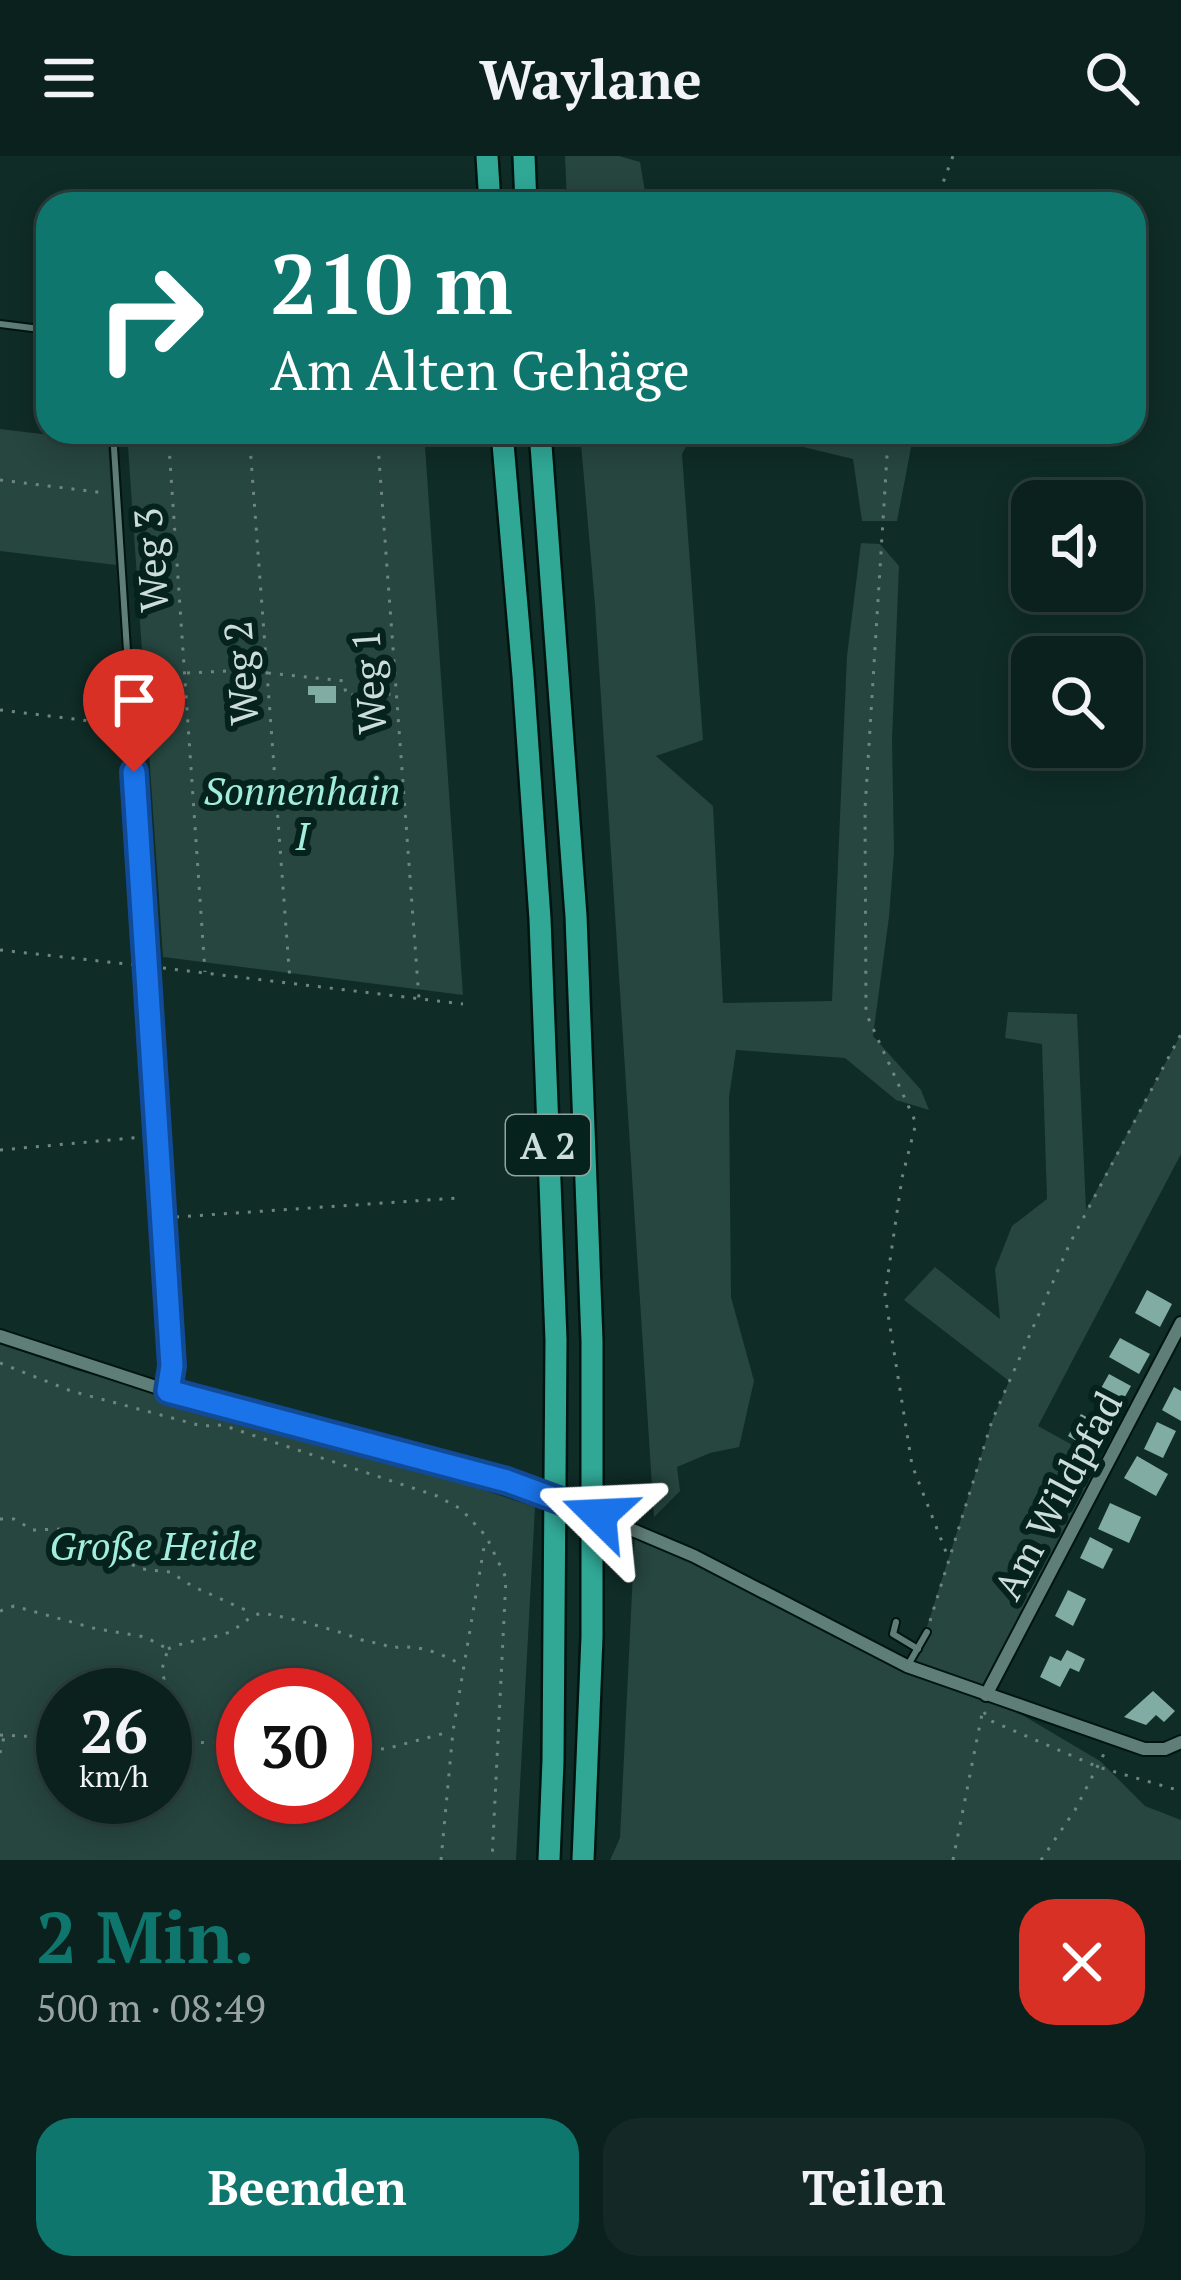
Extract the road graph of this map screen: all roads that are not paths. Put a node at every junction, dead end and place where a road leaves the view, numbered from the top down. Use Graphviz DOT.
graph roads {
  1 [pos="488,156"];
  2 [pos="524,156"];
  3 [pos="490,192"];
  4 [pos="526,192"];
  5 [pos="0,324"];
  6 [pos="36,328"];
  7 [pos="114,444"];
  8 [pos="503,444"];
  9 [pos="541,444"];
  10 [pos="147,966"];
  11 [pos="1181,1323"];
  12 [pos="0,1336"];
  13 [pos="168,1391"];
  14 [pos="896,1622"];
  15 [pos="927,1632"];
  16 [pos="918,1649"];
  17 [pos="907,1666"];
  18 [pos="986,1695"];
  19 [pos="1181,1742"];
  20 [pos="549,1860"];
  21 [pos="583,1860"];
  1 -- 3 [label="highway"];
  2 -- 4 [label="highway"];
  5 -- 6 [label="lane"];
  7 -- 10 [label="lane"];
  8 -- 20 [label="highway, A 2"];
  9 -- 21 [label="highway, A 2"];
  10 -- 13 [label="street"];
  11 -- 18 [label="street, Am Wildpfad"];
  12 -- 13 [label="street"];
  13 -- 17 [label="street, bridge"];
  14 -- 16 [label="lane"];
  15 -- 16 [label="lane"];
  16 -- 17 [label="lane"];
  17 -- 18 [label="street"];
  18 -- 19 [label="street"];
}
